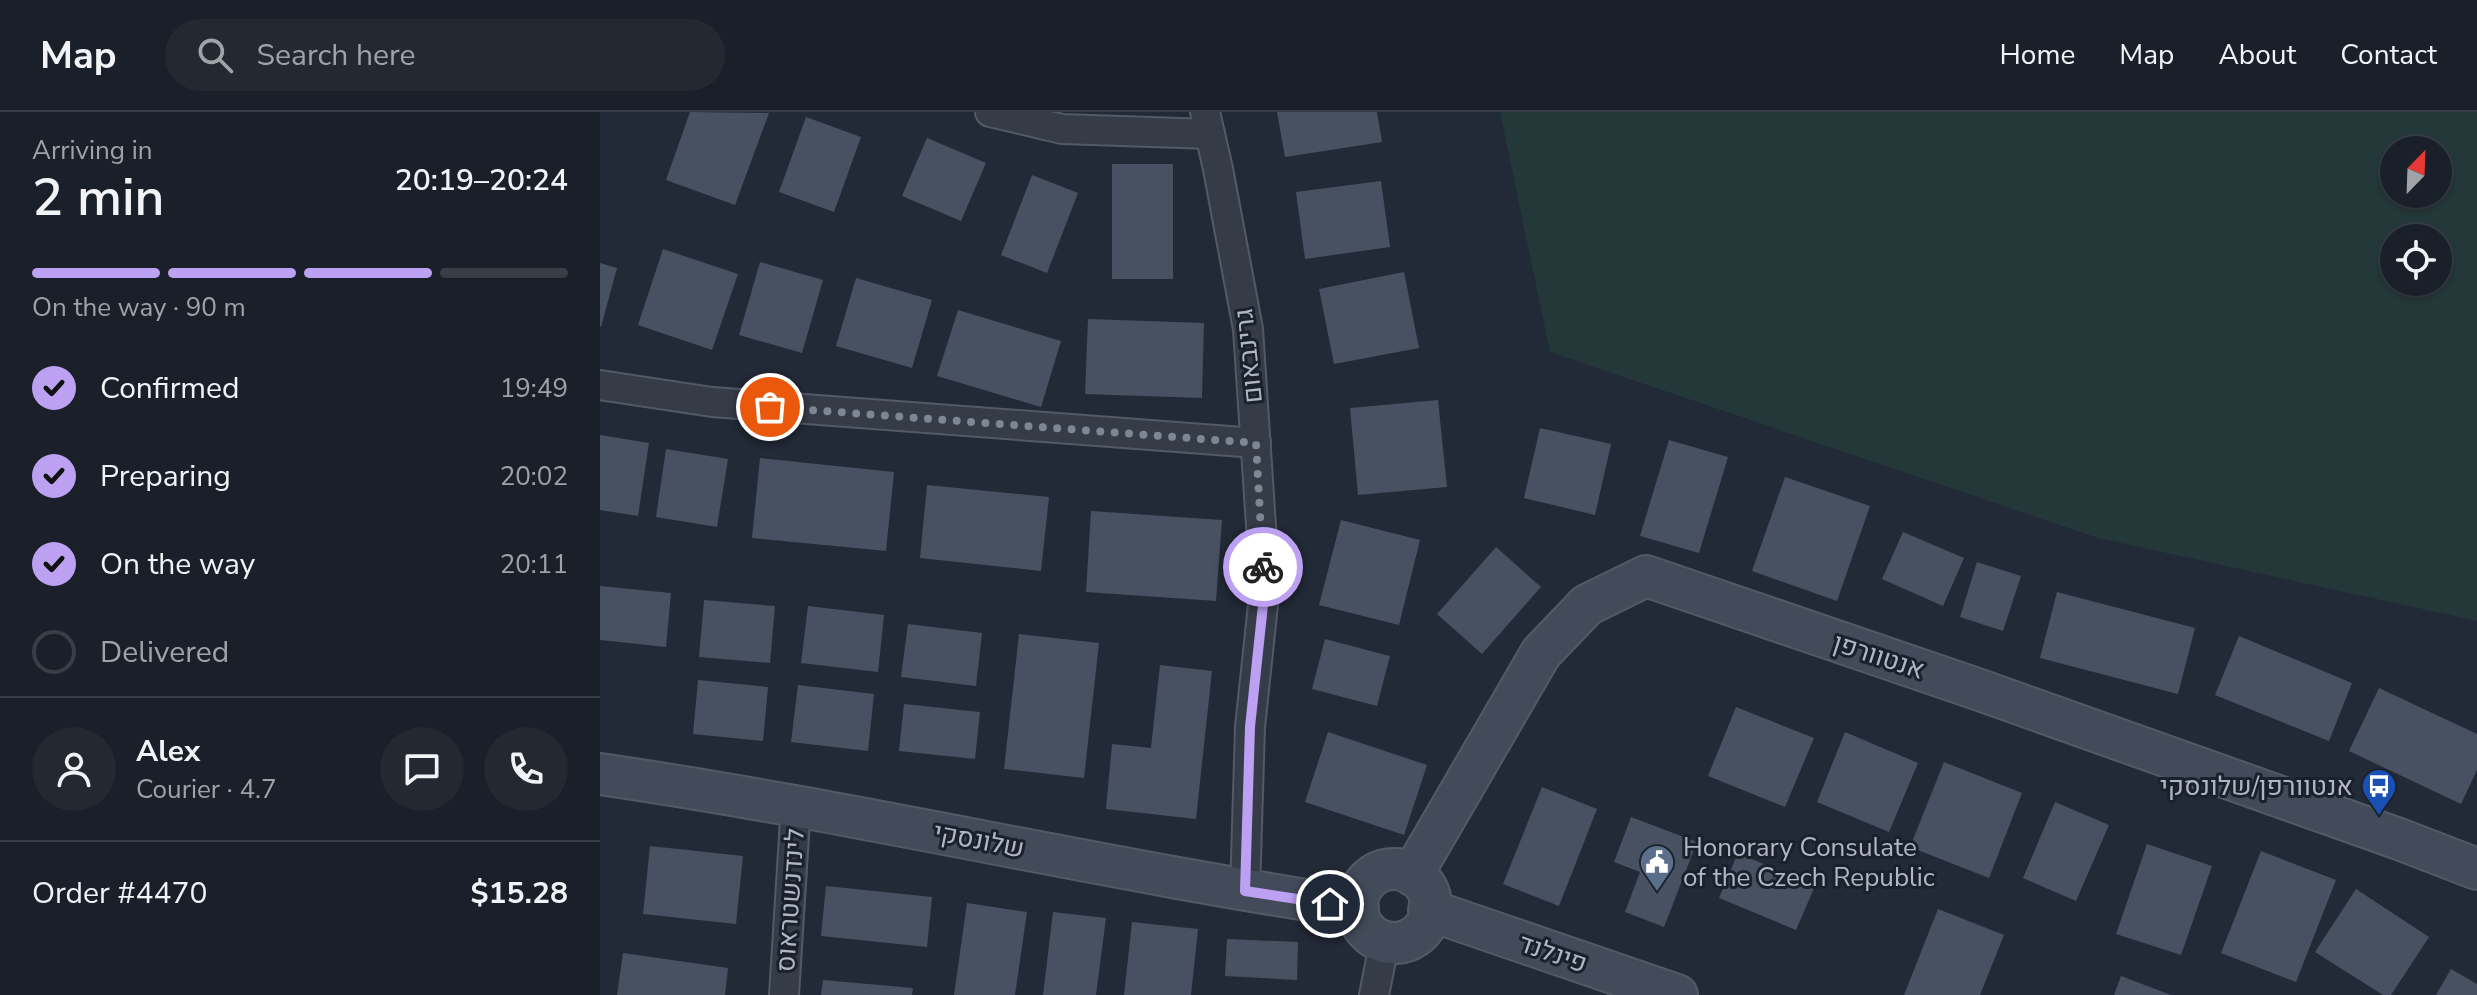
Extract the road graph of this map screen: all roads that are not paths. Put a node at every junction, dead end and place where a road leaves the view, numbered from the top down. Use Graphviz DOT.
graph roads {
  1 [pos="990,112"];
  2 [pos="1207,123"];
  3 [pos="600,385"];
  4 [pos="1256,443"];
  5 [pos="600,774"];
  6 [pos="796,804"];
  7 [pos="2477,869"];
  8 [pos="1412,875"];
  9 [pos="1245,891"];
  10 [pos="1358,908"];
  11 [pos="1429,910"];
  12 [pos="1385,940"];
  13 [pos="784,995"];
  14 [pos="1374,995"];
  15 [pos="1677,995"];
  1 -- 2 [label="street"];
  2 -- 4 [label="street, גרינבאום"];
  3 -- 4 [label="street"];
  4 -- 9 [label="street, גרינבאום"];
  5 -- 6 [label="street, שלונסקי"];
  6 -- 9 [label="street, שלונסקי"];
  6 -- 13 [label="street, לינדנשטראוס"];
  7 -- 8 [label="street, אנטוורפן"];
  8 -- 10 [label="street"];
  8 -- 11 [label="street"];
  9 -- 10 [label="street, שלונסקי"];
  10 -- 12 [label="street"];
  11 -- 12 [label="street"];
  11 -- 15 [label="street, פינלנד"];
  12 -- 14 [label="street"];
}
